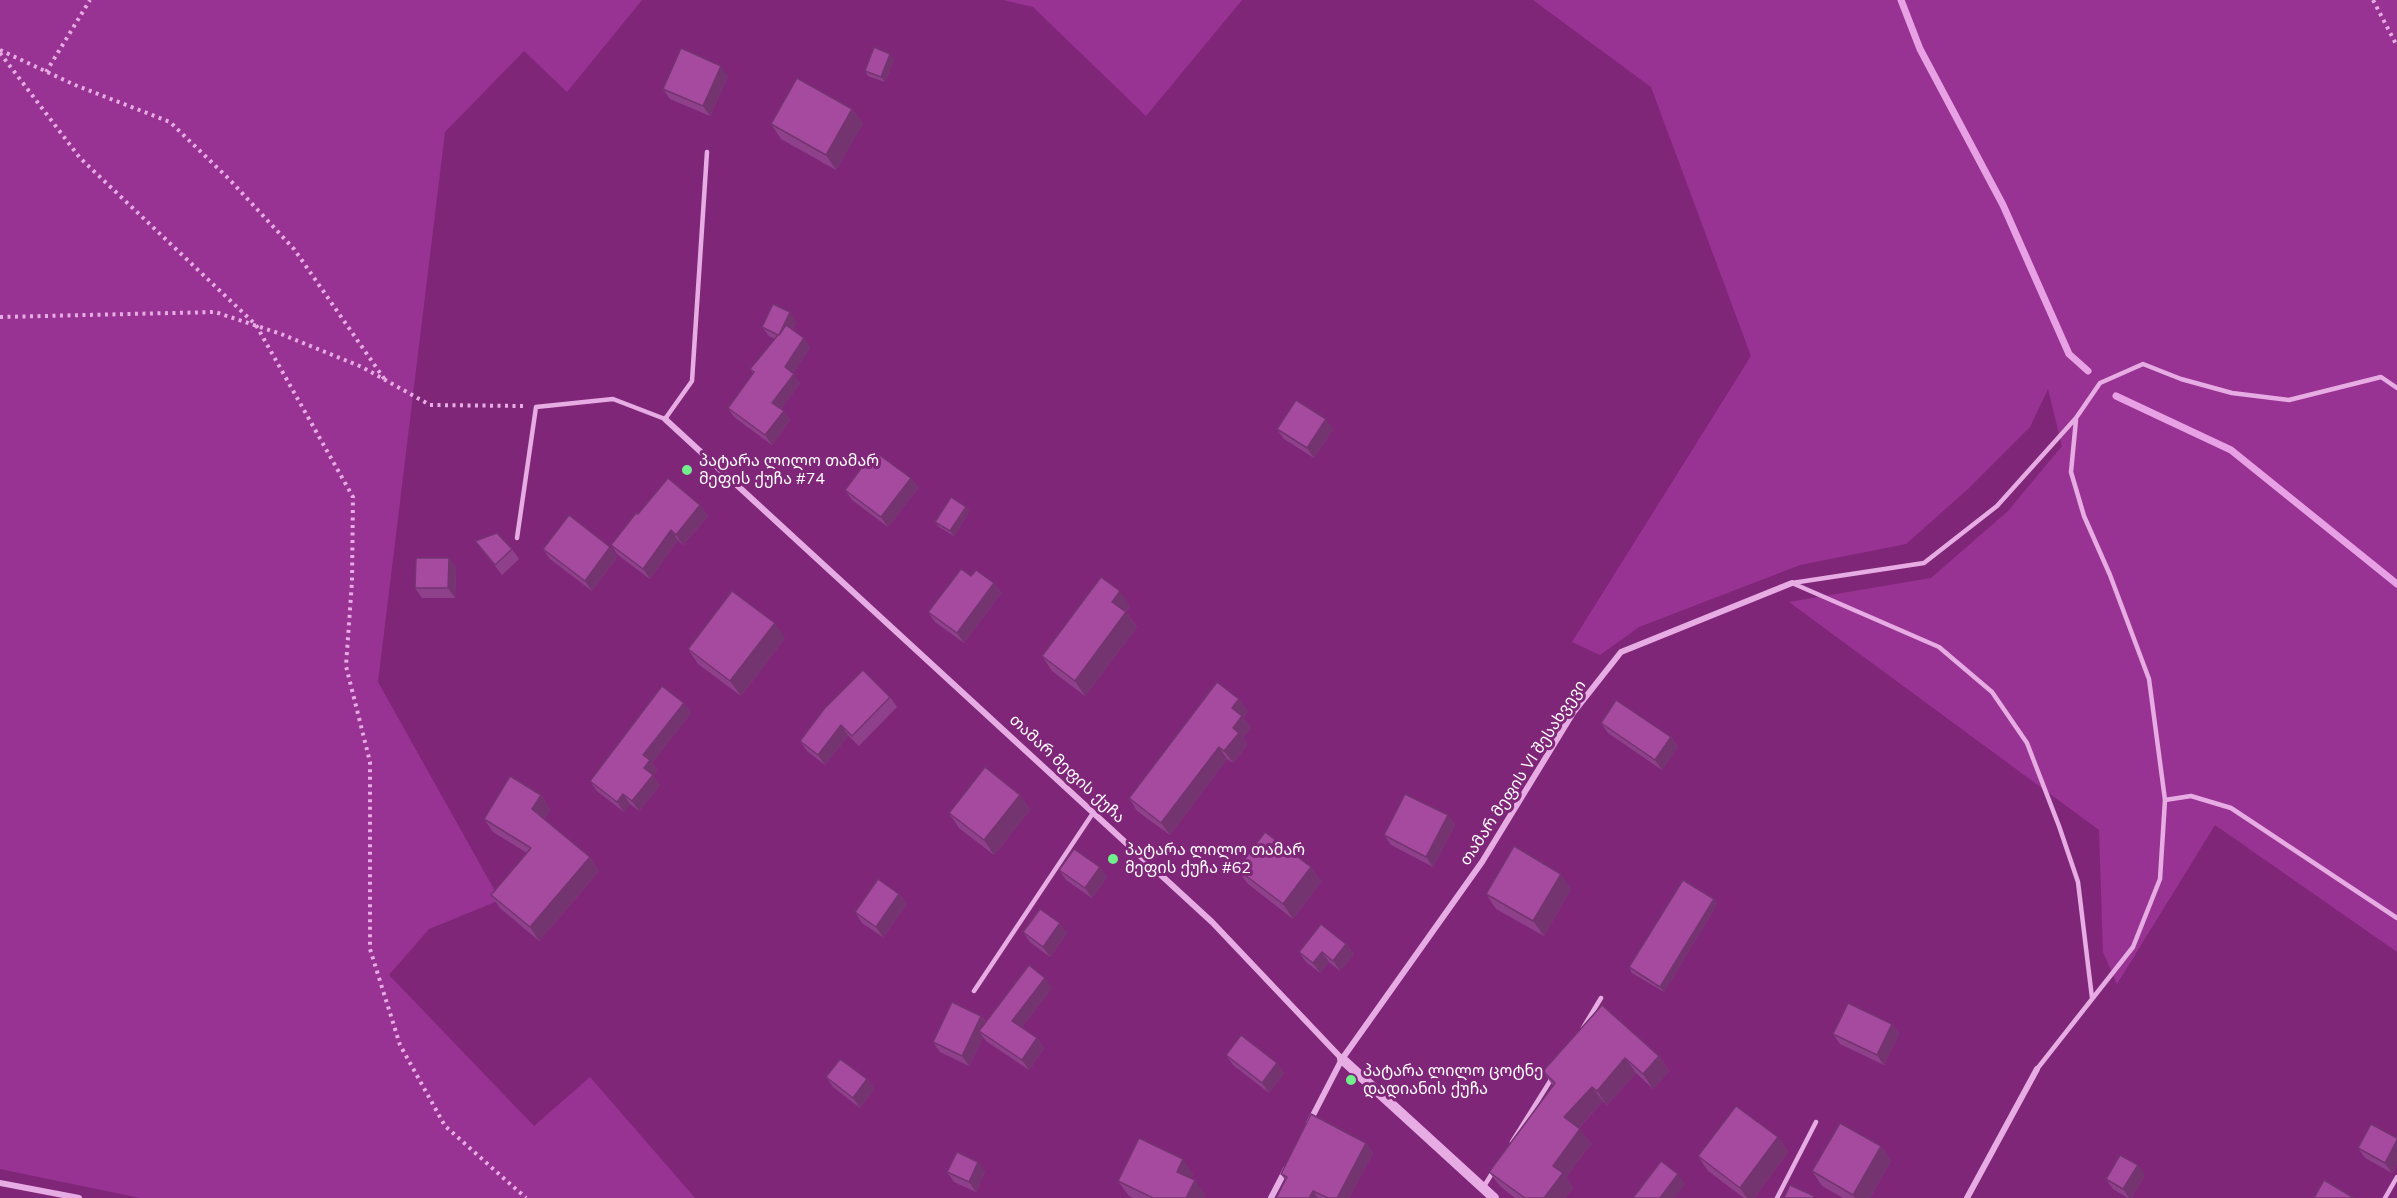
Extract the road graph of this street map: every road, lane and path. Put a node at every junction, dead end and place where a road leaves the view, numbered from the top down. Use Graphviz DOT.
graph roads {
  1 [pos="90,0"];
  2 [pos="2373,0"];
  3 [pos="2397,46"];
  4 [pos="0,52"];
  5 [pos="46,72"];
  6 [pos="707,152"];
  7 [pos="0,317"];
  8 [pos="256,325"];
  9 [pos="385,381"];
  10 [pos="2397,388"];
  11 [pos="537,407"];
  12 [pos="2076,418"];
  13 [pos="664,419"];
  14 [pos="518,538"];
  15 [pos="1792,583"];
  16 [pos="2165,800"];
  17 [pos="1093,813"];
  18 [pos="2397,918"];
  19 [pos="974,991"];
  20 [pos="1601,998"];
  21 [pos="2092,998"];
  22 [pos="1576,1038"];
  23 [pos="1342,1059"];
  24 [pos="1558,1068"];
  25 [pos="2037,1069"];
  26 [pos="1816,1122"];
  27 [pos="1306,1128"];
  28 [pos="1508,1148"];
  29 [pos="1292,1158"];
  30 [pos="1496,1168"];
  31 [pos="2397,1177"];
  32 [pos="0,1183"];
  33 [pos="1483,1188"];
  34 [pos="79,1198"];
  35 [pos="526,1198"];
  36 [pos="1271,1198"];
  37 [pos="1494,1198"];
  38 [pos="1777,1198"];
  39 [pos="1967,1198"];
  40 [pos="2385,1198"];
  1 -- 5 [label="path"];
  2 -- 3 [label="path"];
  4 -- 5 [label="path"];
  4 -- 8 [label="path"];
  5 -- 9 [label="path"];
  6 -- 13 [label="lane"];
  7 -- 8 [label="path"];
  8 -- 9 [label="path"];
  8 -- 35 [label="path"];
  9 -- 11 [label="path"];
  10 -- 12 [label="lane"];
  11 -- 13 [label="lane"];
  11 -- 14 [label="lane"];
  12 -- 15 [label="lane"];
  12 -- 16 [label="lane"];
  13 -- 17 [label="street, თამარ მეფის ქუჩა"];
  15 -- 21 [label="lane"];
  15 -- 23 [label="street, თამარ მეფის VI შესახვევი"];
  16 -- 18 [label="lane"];
  16 -- 21 [label="lane"];
  17 -- 19 [label="lane"];
  17 -- 23 [label="street, თამარ მეფის ქუჩა"];
  20 -- 22 [label="lane"];
  21 -- 25 [label="lane"];
  23 -- 27 [label="street, თამარ მეფის VI შესახვევი"];
  23 -- 33 [label="street, თამარ მეფის ქუჩა"];
  24 -- 28 [label="lane"];
  25 -- 39 [label="street"];
  26 -- 38 [label="lane"];
  29 -- 36 [label="street"];
  30 -- 33 [label="lane"];
  31 -- 40 [label="lane"];
  32 -- 34 [label="street"];
  33 -- 37 [label="street, თამარ მეფის ქუჩა"];
}
